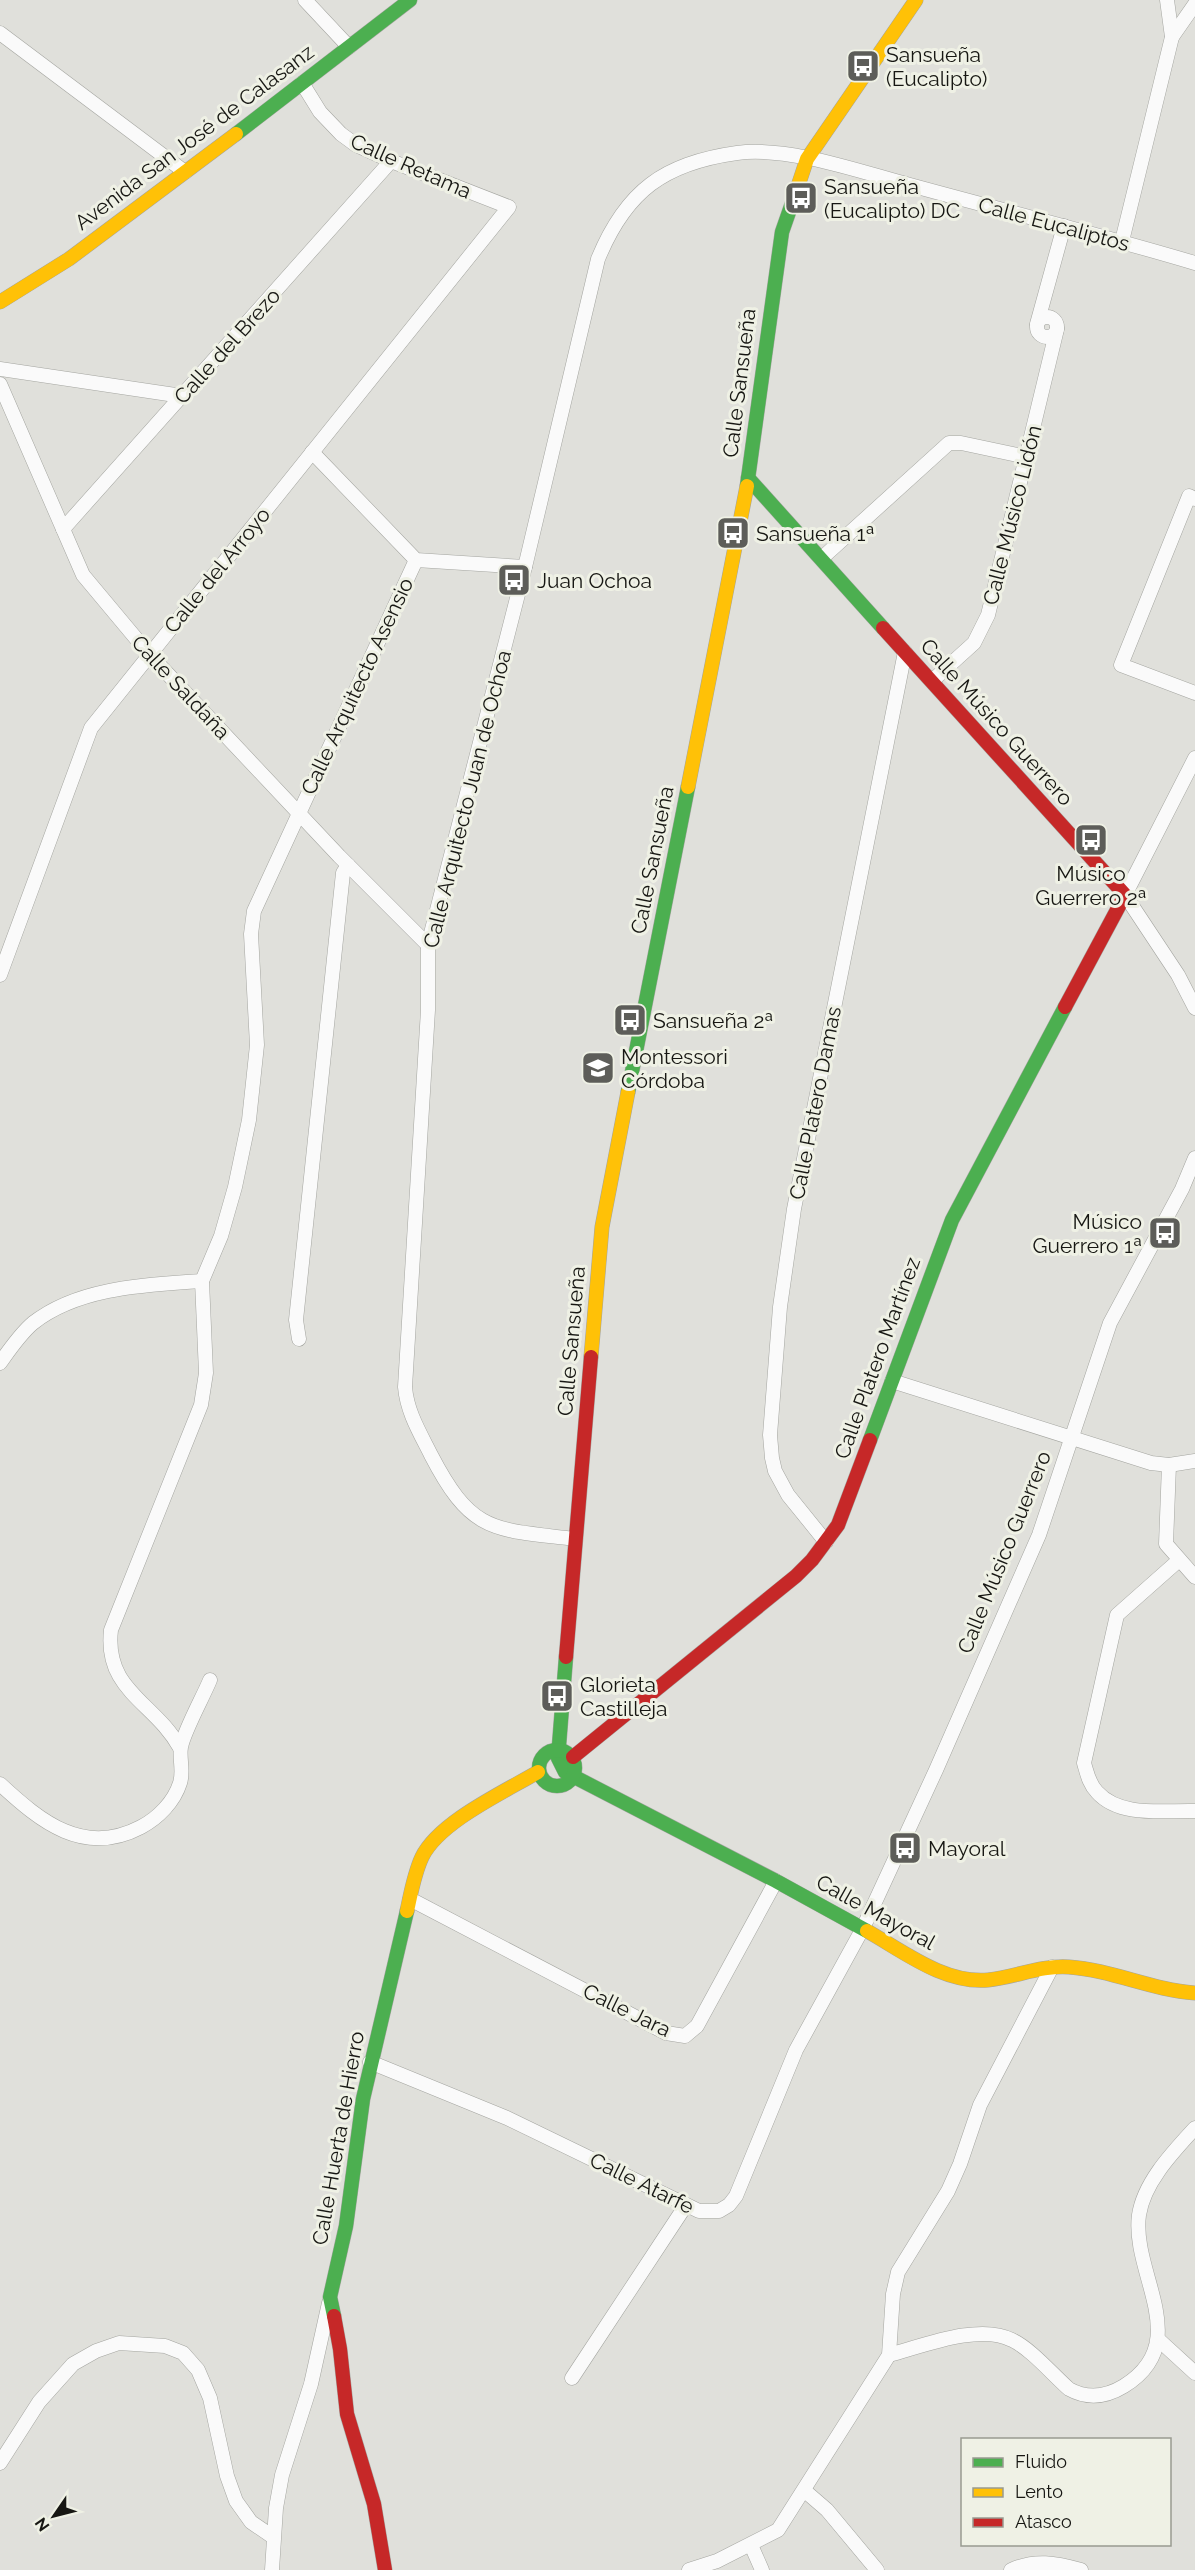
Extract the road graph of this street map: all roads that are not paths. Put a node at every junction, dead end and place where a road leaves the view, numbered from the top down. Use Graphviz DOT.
graph roads {
  1 [pos="305,0"];
  2 [pos="410,0"];
  3 [pos="916,0"];
  4 [pos="1167,0"];
  5 [pos="1195,4"];
  6 [pos="0,33"];
  7 [pos="1172,37"];
  8 [pos="349,47"];
  9 [pos="302,83"];
  10 [pos="807,159"];
  11 [pos="391,162"];
  12 [pos="186,172"];
  13 [pos="509,207"];
  14 [pos="1064,226"];
  15 [pos="1122,241"];
  16 [pos="1195,263"];
  17 [pos="0,302"];
  18 [pos="0,369"];
  19 [pos="0,384"];
  20 [pos="182,396"];
  21 [pos="312,452"];
  22 [pos="1026,457"];
  23 [pos="748,478"];
  24 [pos="1195,498"];
  25 [pos="63,529"];
  26 [pos="822,558"];
  27 [pos="416,560"];
  28 [pos="525,567"];
  29 [pos="905,652"];
  30 [pos="149,654"];
  31 [pos="932,681"];
  32 [pos="1195,693"];
  33 [pos="1195,758"];
  34 [pos="299,812"];
  35 [pos="348,864"];
  36 [pos="1125,895"];
  37 [pos="428,945"];
  38 [pos="0,975"];
  39 [pos="1195,1008"];
  40 [pos="1195,1158"];
  41 [pos="202,1281"];
  42 [pos="299,1339"];
  43 [pos="0,1363"];
  44 [pos="892,1381"];
  45 [pos="1072,1438"];
  46 [pos="1195,1461"];
  47 [pos="1168,1465"];
  48 [pos="575,1539"];
  49 [pos="826,1542"];
  50 [pos="1178,1561"];
  51 [pos="1195,1577"];
  52 [pos="210,1680"];
  53 [pos="180,1748"];
  54 [pos="557,1750"];
  55 [pos="573,1757"];
  56 [pos="561,1766"];
  57 [pos="538,1772"];
  58 [pos="573,1778"];
  59 [pos="0,1784"];
  60 [pos="1195,1811"];
  61 [pos="776,1881"];
  62 [pos="410,1899"];
  63 [pos="863,1928"];
  64 [pos="1052,1967"];
  65 [pos="1195,1993"];
  66 [pos="370,2062"];
  67 [pos="1195,2128"];
  68 [pos="686,2205"];
  69 [pos="330,2297"];
  70 [pos="1160,2341"];
  71 [pos="320,2344"];
  72 [pos="340,2349"];
  73 [pos="889,2355"];
  74 [pos="1195,2373"];
  75 [pos="572,2378"];
  76 [pos="0,2463"];
  77 [pos="805,2491"];
  78 [pos="273,2537"];
  79 [pos="751,2545"];
  80 [pos="272,2570"];
  81 [pos="385,2570"];
  82 [pos="689,2570"];
  83 [pos="762,2570"];
  84 [pos="877,2570"];
  85 [pos="1011,2570"];
  86 [pos="1081,2570"];
  1 -- 8 [label="street"];
  2 -- 8 [label="street, Avenida San José de Calasanz"];
  3 -- 10 [label="street, Calle Sansueña"];
  4 -- 7 [label="street"];
  5 -- 7 [label="street"];
  6 -- 12 [label="street"];
  7 -- 15 [label="street"];
  8 -- 9 [label="street, Avenida San José de Calasanz"];
  9 -- 11 [label="street, Calle Retama"];
  9 -- 12 [label="street, Avenida San José de Calasanz"];
  10 -- 14 [label="street, Calle Eucaliptos"];
  10 -- 23 [label="street, Calle Sansueña"];
  10 -- 28 [label="street, Calle Arquitecto Juan de Ochoa"];
  11 -- 13 [label="street, Calle Retama"];
  11 -- 20 [label="street, Calle del Brezo"];
  12 -- 17 [label="street, Avenida San José de Calasanz"];
  13 -- 21 [label="street, Calle del Arroyo"];
  14 -- 15 [label="street, Calle Eucaliptos"];
  14 -- 22 [label="street, Calle Músico Lidón"];
  15 -- 16 [label="street, Calle Eucaliptos"];
  18 -- 20 [label="street"];
  19 -- 25 [label="street, Calle Saldaña"];
  20 -- 25 [label="street, Calle del Brezo"];
  21 -- 27 [label="street"];
  21 -- 30 [label="street, Calle del Arroyo"];
  22 -- 26 [label="street"];
  22 -- 31 [label="street, Calle Músico Lidón"];
  23 -- 26 [label="street, Calle Músico Guerrero"];
  23 -- 48 [label="street, Calle Sansueña"];
  24 -- 32 [label="street"];
  25 -- 30 [label="street, Calle Saldaña"];
  26 -- 29 [label="street, Calle Músico Guerrero"];
  27 -- 28 [label="street"];
  27 -- 34 [label="street, Calle Arquitecto Asensio"];
  28 -- 37 [label="street, Calle Arquitecto Juan de Ochoa"];
  29 -- 31 [label="street, Calle Músico Guerrero"];
  29 -- 49 [label="street, Calle Platero Damas"];
  30 -- 34 [label="street, Calle Saldaña"];
  30 -- 38 [label="street, Calle del Arroyo"];
  31 -- 36 [label="street, Calle Músico Guerrero"];
  33 -- 36 [label="street"];
  34 -- 35 [label="street, Calle Saldaña"];
  34 -- 41 [label="street, Calle Arquitecto Asensio"];
  35 -- 37 [label="street, Calle Saldaña"];
  35 -- 42 [label="street"];
  36 -- 39 [label="street, Calle Músico Guerrero"];
  36 -- 44 [label="street, Calle Platero Martínez"];
  37 -- 48 [label="street, Calle Arquitecto Juan de Ochoa"];
  40 -- 45 [label="street, Calle Músico Guerrero"];
  41 -- 43 [label="street"];
  41 -- 53 [label="street"];
  44 -- 45 [label="street"];
  44 -- 49 [label="street, Calle Platero Martínez"];
  45 -- 47 [label="street"];
  45 -- 63 [label="street, Calle Músico Guerrero"];
  46 -- 47 [label="street"];
  47 -- 50 [label="street"];
  48 -- 54 [label="street, Calle Sansueña"];
  49 -- 55 [label="street, Calle Platero Martínez"];
  50 -- 51 [label="street"];
  50 -- 60 [label="street"];
  52 -- 53 [label="street"];
  53 -- 59 [label="street"];
  54 -- 55 [label="street"];
  54 -- 56 [label="street, Calle Sansueña"];
  54 -- 57 [label="street"];
  55 -- 58 [label="street"];
  56 -- 58 [label="street, Calle Mayoral"];
  57 -- 58 [label="street"];
  57 -- 62 [label="street, Calle Huerta de Hierro"];
  58 -- 61 [label="street, Calle Mayoral"];
  61 -- 62 [label="street, Calle Jara"];
  61 -- 63 [label="street, Calle Mayoral"];
  62 -- 66 [label="street, Calle Huerta de Hierro"];
  63 -- 64 [label="street, Calle Mayoral"];
  63 -- 68 [label="street, Calle Atarfe"];
  64 -- 65 [label="street, Calle Mayoral"];
  64 -- 73 [label="street"];
  66 -- 68 [label="street, Calle Atarfe"];
  66 -- 69 [label="street, Calle Huerta de Hierro"];
  67 -- 70 [label="street"];
  68 -- 75 [label="street"];
  69 -- 71 [label="street, Calle Huerta de Hierro"];
  69 -- 72 [label="street"];
  70 -- 73 [label="street"];
  70 -- 74 [label="street"];
  71 -- 72 [label="street"];
  71 -- 78 [label="street, Calle Huerta de Hierro"];
  72 -- 81 [label="street"];
  73 -- 77 [label="street"];
  76 -- 78 [label="street"];
  77 -- 79 [label="street"];
  77 -- 84 [label="street"];
  78 -- 80 [label="street, Calle Huerta de Hierro"];
  79 -- 82 [label="street"];
  79 -- 83 [label="street"];
  85 -- 86 [label="street"];
}
